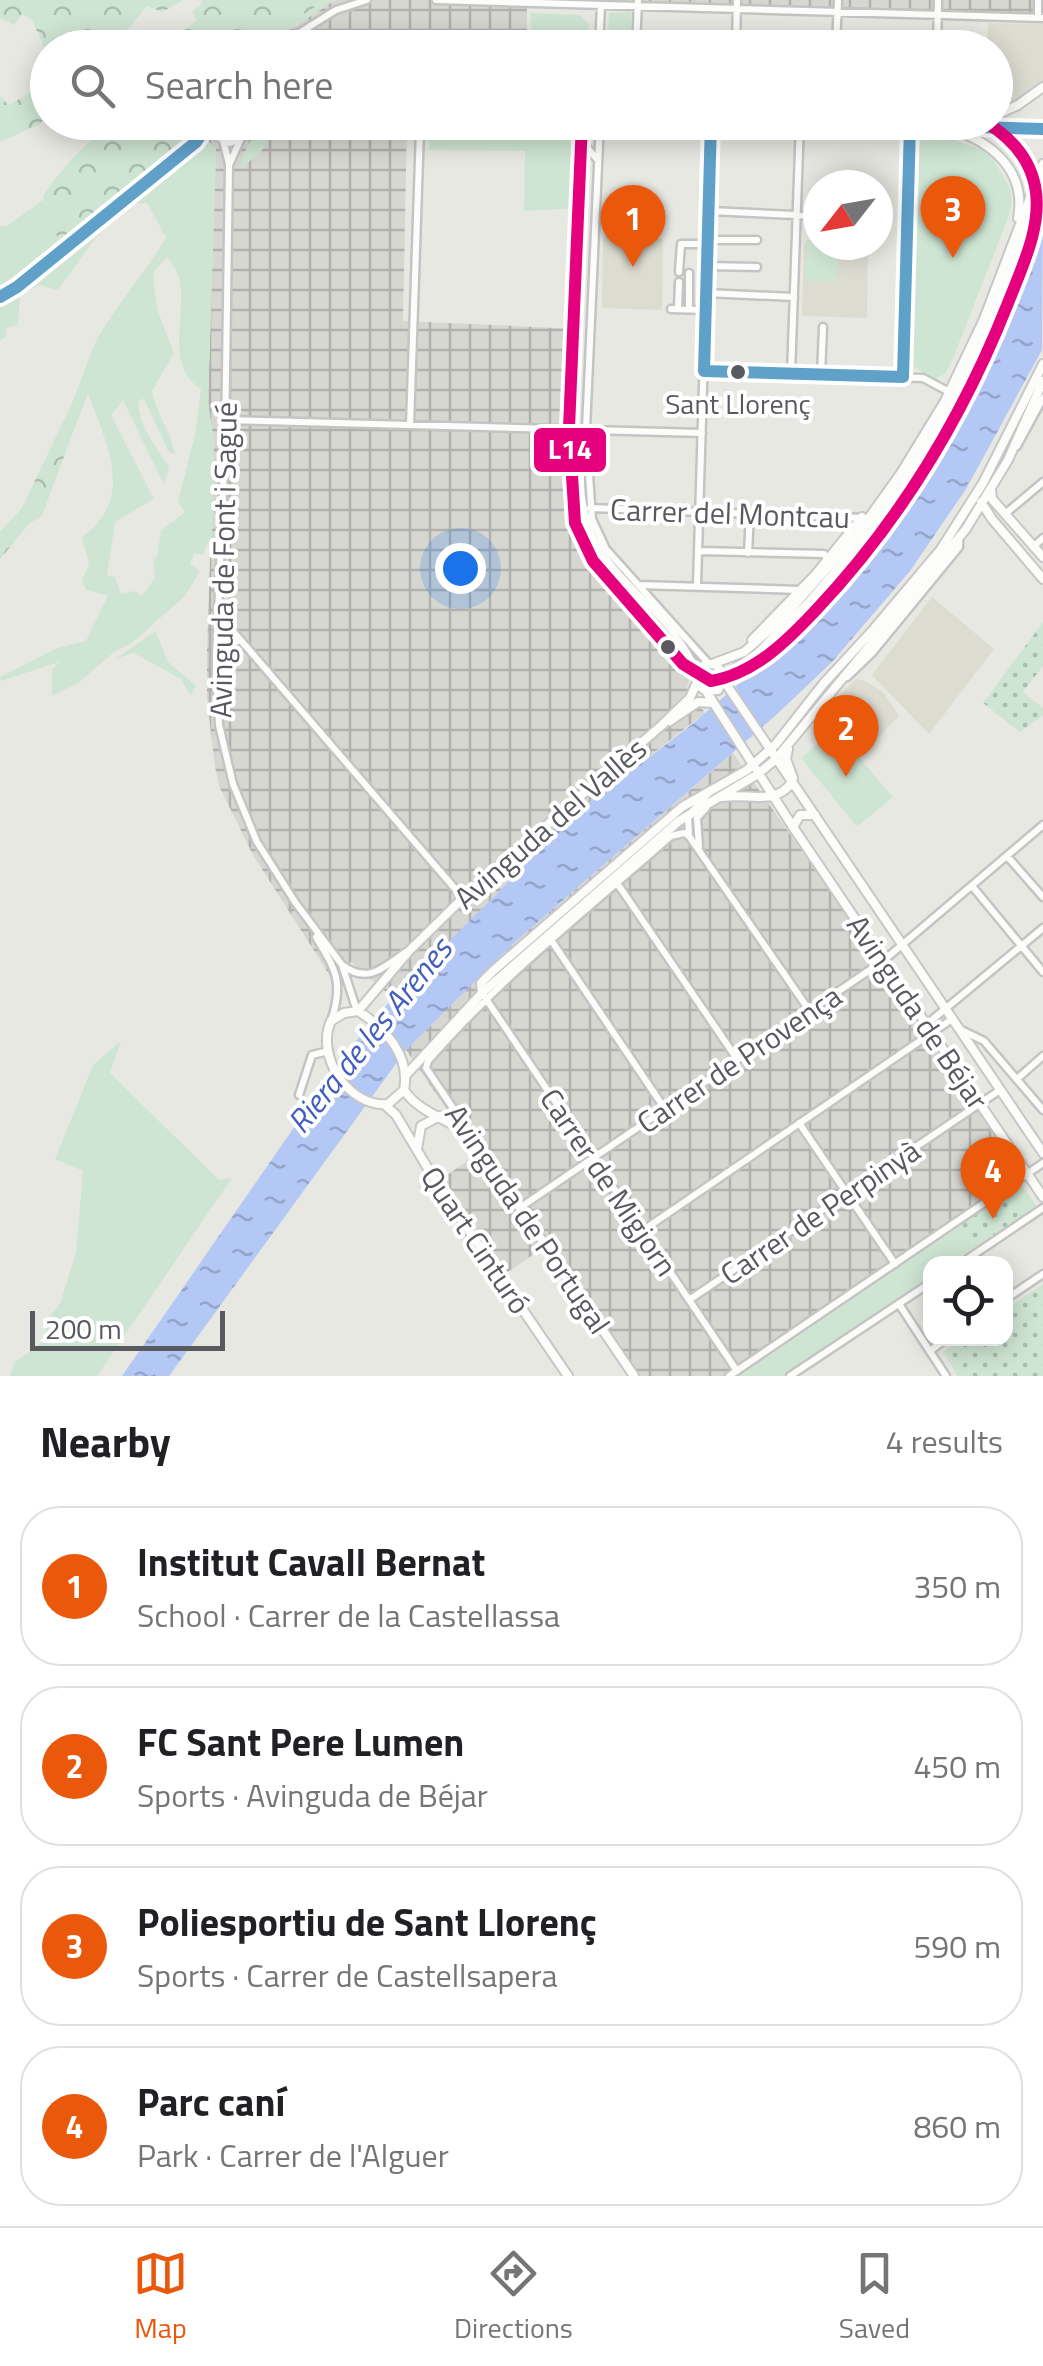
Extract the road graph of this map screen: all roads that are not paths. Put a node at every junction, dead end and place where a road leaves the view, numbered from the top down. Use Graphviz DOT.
graph roads {
  1 [pos="367,0"];
  2 [pos="436,0"];
  3 [pos="838,0"];
  4 [pos="938,0"];
  5 [pos="1038,0"];
  6 [pos="637,3"];
  7 [pos="736,3"];
  8 [pos="601,5"];
  9 [pos="838,12"];
  10 [pos="938,15"];
  11 [pos="1040,17"];
  12 [pos="304,30"];
  13 [pos="600,30"];
  14 [pos="636,30"];
  15 [pos="736,30"];
  16 [pos="837,30"];
  17 [pos="938,30"];
  18 [pos="1043,87"];
  19 [pos="1013,106"];
  20 [pos="1013,128"];
  21 [pos="1040,129"];
  22 [pos="213,140"];
  23 [pos="221,140"];
  24 [pos="241,140"];
  25 [pos="417,140"];
  26 [pos="580,140"];
  27 [pos="597,140"];
  28 [pos="599,140"];
  29 [pos="710,140"];
  30 [pos="799,140"];
  31 [pos="910,140"];
  32 [pos="977,140"];
  33 [pos="196,142"];
  34 [pos="596,159"];
  35 [pos="229,164"];
  36 [pos="1043,164"];
  37 [pos="1043,180"];
  38 [pos="708,210"];
  39 [pos="797,215"];
  40 [pos="803,215"];
  41 [pos="1015,233"];
  42 [pos="708,240"];
  43 [pos="757,240"];
  44 [pos="707,266"];
  45 [pos="757,267"];
  46 [pos="689,273"];
  47 [pos="706,293"];
  48 [pos="0,297"];
  49 [pos="794,297"];
  50 [pos="688,310"];
  51 [pos="706,310"];
  52 [pos="823,326"];
  53 [pos="1043,364"];
  54 [pos="704,371"];
  55 [pos="791,374"];
  56 [pos="821,375"];
  57 [pos="904,378"];
  58 [pos="1043,381"];
  59 [pos="953,394"];
  60 [pos="1043,398"];
  61 [pos="224,420"];
  62 [pos="410,425"];
  63 [pos="586,429"];
  64 [pos="702,433"];
  65 [pos="1008,460"];
  66 [pos="1043,482"];
  67 [pos="983,483"];
  68 [pos="991,490"];
  69 [pos="981,506"];
  70 [pos="590,508"];
  71 [pos="700,512"];
  72 [pos="750,514"];
  73 [pos="1005,514"];
  74 [pos="866,518"];
  75 [pos="992,519"];
  76 [pos="966,529"];
  77 [pos="1043,538"];
  78 [pos="1034,546"];
  79 [pos="700,551"];
  80 [pos="748,553"];
  81 [pos="1043,557"];
  82 [pos="828,560"];
  83 [pos="1043,579"];
  84 [pos="637,584"];
  85 [pos="698,585"];
  86 [pos="801,590"];
  87 [pos="218,613"];
  88 [pos="218,626"];
  89 [pos="241,642"];
  90 [pos="217,647"];
  91 [pos="744,652"];
  92 [pos="711,664"];
  93 [pos="697,672"];
  94 [pos="696,682"];
  95 [pos="726,683"];
  96 [pos="705,691"];
  97 [pos="698,702"];
  98 [pos="712,704"];
  99 [pos="662,725"];
  100 [pos="790,726"];
  101 [pos="761,738"];
  102 [pos="791,742"];
  103 [pos="742,750"];
  104 [pos="770,750"];
  105 [pos="776,760"];
  106 [pos="756,770"];
  107 [pos="736,777"];
  108 [pos="792,778"];
  109 [pos="714,796"];
  110 [pos="770,798"];
  111 [pos="815,814"];
  112 [pos="690,816"];
  113 [pos="1043,825"];
  114 [pos="793,827"];
  115 [pos="671,836"];
  116 [pos="688,836"];
  117 [pos="699,848"];
  118 [pos="1007,856"];
  119 [pos="617,883"];
  120 [pos="972,886"];
  121 [pos="1043,897"];
  122 [pos="463,898"];
  123 [pos="295,902"];
  124 [pos="573,902"];
  125 [pos="1043,928"];
  126 [pos="549,938"];
  127 [pos="903,946"];
  128 [pos="1021,946"];
  129 [pos="409,952"];
  130 [pos="506,958"];
  131 [pos="883,960"];
  132 [pos="342,965"];
  133 [pos="1043,972"];
  134 [pos="484,996"];
  135 [pos="810,1010"];
  136 [pos="946,1010"];
  137 [pos="360,1012"];
  138 [pos="952,1019"];
  139 [pos="331,1020"];
  140 [pos="959,1028"];
  141 [pos="929,1029"];
  142 [pos="329,1051"];
  143 [pos="1043,1056"];
  144 [pos="737,1060"];
  145 [pos="406,1075"];
  146 [pos="1016,1079"];
  147 [pos="404,1090"];
  148 [pos="1000,1090"];
  149 [pos="299,1095"];
  150 [pos="980,1104"];
  151 [pos="384,1105"];
  152 [pos="665,1108"];
  153 [pos="1043,1110"];
  154 [pos="440,1116"];
  155 [pos="799,1123"];
  156 [pos="471,1136"];
  157 [pos="417,1151"];
  158 [pos="1043,1153"];
  159 [pos="593,1158"];
  160 [pos="1043,1162"];
  161 [pos="1027,1174"];
  162 [pos="848,1194"];
  163 [pos="1043,1197"];
  164 [pos="521,1207"];
  165 [pos="1043,1208"];
  166 [pos="642,1231"];
  167 [pos="972,1256"];
  168 [pos="895,1264"];
  169 [pos="1043,1274"];
  170 [pos="923,1288"];
  171 [pos="1013,1294"];
  172 [pos="690,1300"];
  173 [pos="899,1304"];
  174 [pos="936,1346"];
  175 [pos="930,1350"];
  176 [pos="738,1370"];
  177 [pos="568,1376"];
  178 [pos="634,1376"];
  179 [pos="729,1376"];
  180 [pos="790,1376"];
  181 [pos="946,1376"];
  1 -- 12 [label="street"];
  2 -- 8 [label="street"];
  3 -- 9 [label="street"];
  4 -- 10 [label="street"];
  5 -- 11 [label="street"];
  6 -- 7 [label="street"];
  6 -- 8 [label="street"];
  6 -- 14 [label="street"];
  7 -- 9 [label="street"];
  7 -- 15 [label="street"];
  8 -- 13 [label="street"];
  9 -- 10 [label="street"];
  9 -- 16 [label="street"];
  10 -- 11 [label="street"];
  10 -- 17 [label="street"];
  18 -- 19 [label="main road"];
  20 -- 21 [label="main road"];
  22 -- 33 [label="main road"];
  23 -- 35 [label="street, Avinguda de Font i Sagué"];
  24 -- 35 [label="street, Avinguda de Font i Sagué"];
  25 -- 62 [label="street"];
  26 -- 27 [label="street"];
  26 -- 34 [label="street"];
  28 -- 34 [label="street"];
  29 -- 38 [label="street"];
  30 -- 39 [label="street"];
  31 -- 57 [label="street"];
  32 -- 41 [label="main road"];
  33 -- 48 [label="main road"];
  34 -- 63 [label="street"];
  35 -- 61 [label="street, Avinguda de Font i Sagué"];
  36 -- 41 [label="main road"];
  37 -- 59 [label="main road"];
  38 -- 39 [label="street"];
  38 -- 42 [label="street"];
  39 -- 40 [label="street"];
  39 -- 49 [label="street"];
  41 -- 59 [label="main road"];
  42 -- 43 [label="street"];
  42 -- 44 [label="street"];
  42 -- 50 [label="street"];
  44 -- 45 [label="street"];
  44 -- 47 [label="street"];
  46 -- 50 [label="street"];
  47 -- 49 [label="street"];
  47 -- 51 [label="street"];
  49 -- 55 [label="street"];
  50 -- 51 [label="street"];
  51 -- 54 [label="street"];
  52 -- 56 [label="street"];
  53 -- 67 [label="main road"];
  54 -- 55 [label="street"];
  54 -- 64 [label="street"];
  55 -- 56 [label="street"];
  56 -- 57 [label="street"];
  57 -- 59 [label="street"];
  58 -- 65 [label="main road"];
  59 -- 74 [label="main road"];
  59 -- 95 [label="main road"];
  60 -- 65 [label="street"];
  61 -- 62 [label="street"];
  61 -- 87 [label="street, Avinguda de Font i Sagué"];
  62 -- 63 [label="street"];
  63 -- 64 [label="street"];
  63 -- 70 [label="street"];
  63 -- 93 [label="street"];
  64 -- 71 [label="street"];
  65 -- 68 [label="main road"];
  66 -- 73 [label="street"];
  67 -- 69 [label="main road"];
  67 -- 100 [label="main road"];
  68 -- 69 [label="main road"];
  68 -- 73 [label="main road"];
  69 -- 75 [label="main road"];
  69 -- 76 [label="main road"];
  70 -- 71 [label="street, Carrer del Montcau"];
  70 -- 84 [label="street"];
  71 -- 72 [label="street, Carrer del Montcau"];
  71 -- 79 [label="street"];
  72 -- 74 [label="street, Carrer del Montcau"];
  72 -- 80 [label="street"];
  73 -- 78 [label="main road"];
  74 -- 82 [label="main road"];
  74 -- 91 [label="main road"];
  75 -- 76 [label="main road"];
  75 -- 83 [label="main road"];
  76 -- 102 [label="main road"];
  77 -- 78 [label="street"];
  78 -- 81 [label="main road"];
  79 -- 80 [label="street"];
  79 -- 85 [label="street"];
  80 -- 82 [label="street"];
  82 -- 86 [label="main road"];
  84 -- 85 [label="street"];
  84 -- 92 [label="street"];
  85 -- 86 [label="street"];
  86 -- 91 [label="main road"];
  87 -- 88 [label="street, Avinguda de Font i Sagué"];
  87 -- 89 [label="street"];
  88 -- 89 [label="street"];
  88 -- 90 [label="street, Avinguda de Font i Sagué"];
  89 -- 90 [label="street"];
  89 -- 122 [label="street"];
  90 -- 123 [label="street, Avinguda de Font i Sagué"];
  91 -- 92 [label="main road"];
  92 -- 93 [label="main road"];
  92 -- 95 [label="main road"];
  93 -- 94 [label="main road"];
  94 -- 96 [label="main road"];
  94 -- 99 [label="main road, Avinguda del Vallès"];
  95 -- 96 [label="main road"];
  95 -- 101 [label="main road"];
  96 -- 97 [label="main road"];
  96 -- 98 [label="main road"];
  97 -- 98 [label="main road"];
  97 -- 99 [label="main road, Avinguda del Vallès"];
  98 -- 103 [label="main road"];
  99 -- 122 [label="main road, Avinguda del Vallès"];
  100 -- 101 [label="main road"];
  100 -- 104 [label="main road"];
  101 -- 104 [label="main road"];
  102 -- 105 [label="main road"];
  102 -- 108 [label="main road"];
  103 -- 106 [label="main road"];
  103 -- 107 [label="main road"];
  104 -- 105 [label="main road"];
  104 -- 106 [label="main road"];
  105 -- 106 [label="main road"];
  105 -- 108 [label="main road"];
  106 -- 107 [label="main road"];
  106 -- 109 [label="main road"];
  106 -- 110 [label="main road"];
  107 -- 109 [label="main road"];
  108 -- 110 [label="main road"];
  108 -- 111 [label="main road, Avinguda de Béjar"];
  109 -- 110 [label="main road"];
  109 -- 112 [label="main road"];
  109 -- 117 [label="street"];
  109 -- 124 [label="main road"];
  110 -- 114 [label="main road, Avinguda de Béjar"];
  111 -- 114 [label="main road"];
  111 -- 127 [label="main road, Avinguda de Béjar"];
  112 -- 115 [label="street"];
  112 -- 116 [label="street"];
  112 -- 126 [label="main road"];
  113 -- 118 [label="street, Carrer de Provença"];
  114 -- 131 [label="main road, Avinguda de Béjar"];
  115 -- 116 [label="street"];
  115 -- 119 [label="street"];
  116 -- 117 [label="street"];
  117 -- 135 [label="street"];
  118 -- 120 [label="street, Carrer de Provença"];
  118 -- 121 [label="street"];
  119 -- 126 [label="street"];
  119 -- 144 [label="street"];
  120 -- 127 [label="street, Carrer de Provença"];
  120 -- 128 [label="street"];
  122 -- 129 [label="main road, Avinguda del Vallès"];
  123 -- 132 [label="street, Avinguda de Font i Sagué"];
  123 -- 139 [label="street"];
  124 -- 126 [label="street"];
  124 -- 130 [label="main road"];
  125 -- 128 [label="street"];
  126 -- 130 [label="street"];
  126 -- 134 [label="main road"];
  126 -- 152 [label="street"];
  127 -- 131 [label="street, Carrer de Provença"];
  127 -- 136 [label="main road, Avinguda de Béjar"];
  128 -- 133 [label="street"];
  128 -- 136 [label="street"];
  129 -- 132 [label="street"];
  129 -- 137 [label="main road, Avinguda del Vallès"];
  130 -- 134 [label="main road"];
  131 -- 135 [label="street, Carrer de Provença"];
  131 -- 141 [label="main road, Avinguda de Béjar"];
  132 -- 137 [label="street"];
  134 -- 145 [label="main road"];
  134 -- 156 [label="street, Avinguda de Portugal"];
  134 -- 159 [label="street, Carrer de Migjorn"];
  135 -- 144 [label="street, Carrer de Provença"];
  136 -- 138 [label="main road, Avinguda de Béjar"];
  136 -- 141 [label="street"];
  137 -- 139 [label="main road"];
  137 -- 145 [label="main road"];
  138 -- 140 [label="main road, Avinguda de Béjar"];
  138 -- 141 [label="street"];
  139 -- 142 [label="main road"];
  140 -- 146 [label="street"];
  140 -- 148 [label="main road, Avinguda de Béjar"];
  141 -- 150 [label="main road, Avinguda de Béjar"];
  141 -- 155 [label="street"];
  142 -- 149 [label="street"];
  142 -- 151 [label="main road"];
  143 -- 146 [label="street"];
  144 -- 152 [label="street, Carrer de Provença"];
  145 -- 147 [label="main road"];
  146 -- 153 [label="street"];
  147 -- 151 [label="main road"];
  147 -- 154 [label="main road, Quart Cinturó"];
  148 -- 150 [label="street, Carrer de Perpinyà"];
  148 -- 158 [label="main road, Avinguda de Béjar"];
  150 -- 161 [label="main road, Avinguda de Béjar"];
  150 -- 162 [label="street, Carrer de Perpinyà"];
  151 -- 157 [label="main road, Quart Cinturó"];
  152 -- 159 [label="street, Carrer de Provença"];
  154 -- 156 [label="main road, Quart Cinturó"];
  154 -- 157 [label="main road"];
  155 -- 162 [label="street"];
  155 -- 166 [label="street"];
  156 -- 164 [label="main road, Avinguda de Portugal"];
  157 -- 177 [label="main road, Quart Cinturó"];
  159 -- 164 [label="street, Carrer de Provença"];
  159 -- 166 [label="street, Carrer de Migjorn"];
  160 -- 161 [label="street"];
  161 -- 163 [label="main road, Avinguda de Béjar"];
  161 -- 168 [label="street"];
  162 -- 168 [label="street"];
  162 -- 172 [label="street, Carrer de Perpinyà"];
  164 -- 178 [label="main road, Avinguda de Portugal"];
  165 -- 167 [label="street"];
  166 -- 172 [label="street, Carrer de Migjorn"];
  168 -- 176 [label="street"];
  169 -- 171 [label="street"];
  170 -- 173 [label="street"];
  172 -- 176 [label="street, Carrer de Migjorn"];
  173 -- 175 [label="street"];
  173 -- 180 [label="street"];
  174 -- 175 [label="street"];
  175 -- 181 [label="street"];
  176 -- 179 [label="street"];
}
